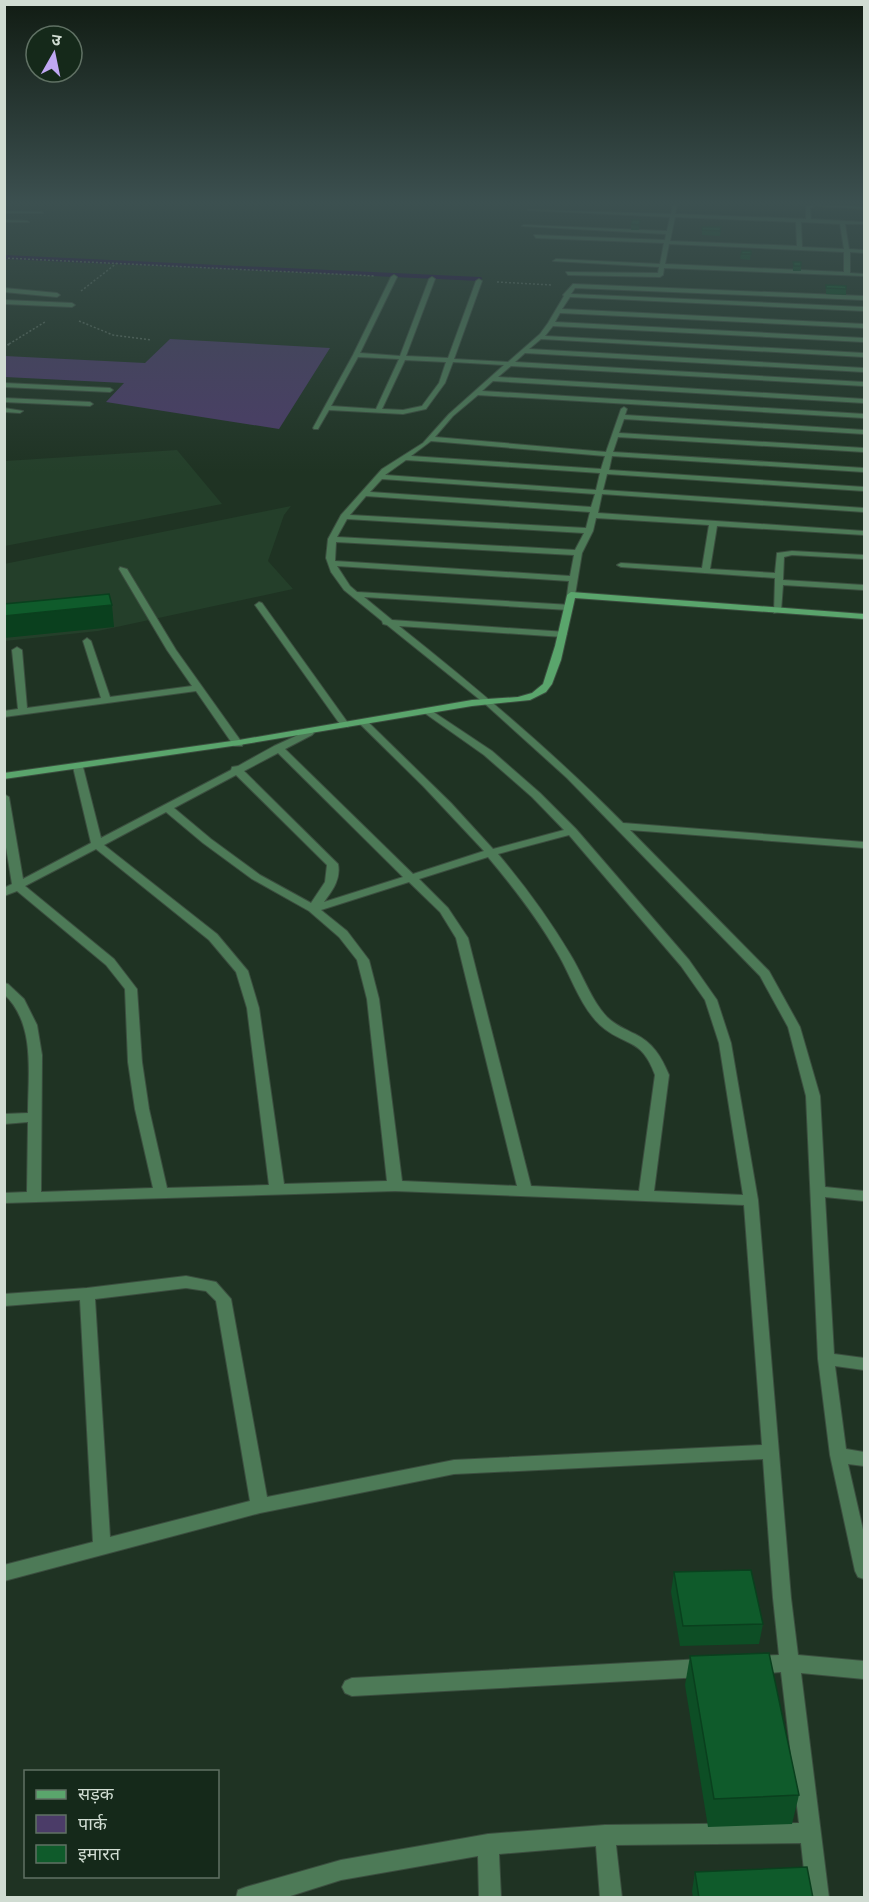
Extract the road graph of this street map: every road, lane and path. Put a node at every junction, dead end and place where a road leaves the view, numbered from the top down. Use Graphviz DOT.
graph roads {
  1 [pos="19,294"];
  2 [pos="44,294"];
  3 [pos="386,294"];
  4 [pos="427,294"];
  5 [pos="474,294"];
  6 [pos="775,294"];
  7 [pos="57,295"];
  8 [pos="566,295"];
  9 [pos="864,298"];
  10 [pos="4,302"];
  11 [pos="72,305"];
  12 [pos="864,309"];
  13 [pos="558,311"];
  14 [pos="72,317"];
  15 [pos="551,324"];
  16 [pos="864,326"];
  17 [pos="539,338"];
  18 [pos="151,340"];
  19 [pos="864,340"];
  20 [pos="524,351"];
  21 [pos="356,355"];
  22 [pos="864,355"];
  23 [pos="403,357"];
  24 [pos="449,360"];
  25 [pos="509,365"];
  26 [pos="630,370"];
  27 [pos="864,370"];
  28 [pos="491,379"];
  29 [pos="864,384"];
  30 [pos="4,385"];
  31 [pos="627,387"];
  32 [pos="110,390"];
  33 [pos="475,393"];
  34 [pos="4,400"];
  35 [pos="864,400"];
  36 [pos="626,403"];
  37 [pos="90,404"];
  38 [pos="327,408"];
  39 [pos="4,410"];
  40 [pos="20,411"];
  41 [pos="378,411"];
  42 [pos="864,416"];
  43 [pos="622,417"];
  44 [pos="316,429"];
  45 [pos="864,432"];
  46 [pos="616,435"];
  47 [pos="431,439"];
  48 [pos="864,450"];
  49 [pos="609,453"];
  50 [pos="403,458"];
  51 [pos="864,470"];
  52 [pos="605,471"];
  53 [pos="379,477"];
  54 [pos="864,489"];
  55 [pos="600,492"];
  56 [pos="364,494"];
  57 [pos="864,510"];
  58 [pos="594,513"];
  59 [pos="344,517"];
  60 [pos="713,523"];
  61 [pos="589,531"];
  62 [pos="864,533"];
  63 [pos="332,539"];
  64 [pos="578,553"];
  65 [pos="864,557"];
  66 [pos="332,563"];
  67 [pos="621,565"];
  68 [pos="123,569"];
  69 [pos="706,571"];
  70 [pos="574,579"];
  71 [pos="778,579"];
  72 [pos="864,588"];
  73 [pos="354,594"];
  74 [pos="571,595"];
  75 [pos="259,605"];
  76 [pos="568,607"];
  77 [pos="777,611"];
  78 [pos="864,617"];
  79 [pos="386,622"];
  80 [pos="563,634"];
  81 [pos="87,641"];
  82 [pos="17,650"];
  83 [pos="198,688"];
  84 [pos="107,701"];
  85 [pos="487,701"];
  86 [pos="23,712"];
  87 [pos="429,712"];
  88 [pos="4,714"];
  89 [pos="363,722"];
  90 [pos="345,726"];
  91 [pos="309,732"];
  92 [pos="238,744"];
  93 [pos="278,748"];
  94 [pos="78,767"];
  95 [pos="236,769"];
  96 [pos="4,776"];
  97 [pos="4,797"];
  98 [pos="167,808"];
  99 [pos="620,826"];
  100 [pos="572,831"];
  101 [pos="97,845"];
  102 [pos="864,845"];
  103 [pos="490,854"];
  104 [pos="411,879"];
  105 [pos="18,886"];
  106 [pos="4,893"];
  107 [pos="313,909"];
  108 [pos="4,987"];
  109 [pos="34,1117"];
  110 [pos="4,1119"];
  111 [pos="396,1186"];
  112 [pos="278,1189"];
  113 [pos="525,1191"];
  114 [pos="818,1191"];
  115 [pos="161,1194"];
  116 [pos="646,1195"];
  117 [pos="864,1196"];
  118 [pos="34,1197"];
  119 [pos="4,1198"];
  120 [pos="751,1200"];
  121 [pos="87,1294"];
  122 [pos="4,1300"];
  123 [pos="826,1359"];
  124 [pos="864,1364"];
  125 [pos="771,1452"];
  126 [pos="838,1455"];
  127 [pos="864,1459"];
  128 [pos="260,1506"];
  129 [pos="102,1548"];
  130 [pos="864,1565"];
  131 [pos="4,1573"];
  132 [pos="790,1663"];
  133 [pos="863,1670"];
  134 [pos="352,1687"];
  135 [pos="810,1833"];
  136 [pos="605,1835"];
  137 [pos="488,1844"];
  138 [pos="246,1898"];
  139 [pos="490,1898"];
  140 [pos="611,1898"];
  141 [pos="818,1898"];
  1 -- 10 [label="street"];
  2 -- 7 [label="street"];
  3 -- 21 [label="street"];
  4 -- 23 [label="street"];
  5 -- 24 [label="street"];
  6 -- 9 [label="street"];
  8 -- 12 [label="street"];
  8 -- 13 [label="street"];
  10 -- 11 [label="street"];
  13 -- 15 [label="street"];
  13 -- 16 [label="street"];
  14 -- 18 [label="path"];
  15 -- 17 [label="street"];
  15 -- 19 [label="street"];
  17 -- 20 [label="street"];
  17 -- 22 [label="street"];
  20 -- 25 [label="street"];
  20 -- 27 [label="street"];
  21 -- 23 [label="street"];
  21 -- 38 [label="street"];
  23 -- 24 [label="street"];
  23 -- 41 [label="street"];
  24 -- 25 [label="street"];
  24 -- 41 [label="street"];
  25 -- 26 [label="street"];
  25 -- 28 [label="street"];
  26 -- 29 [label="street"];
  26 -- 31 [label="street"];
  28 -- 31 [label="street"];
  28 -- 33 [label="street"];
  30 -- 32 [label="street"];
  31 -- 35 [label="street"];
  31 -- 36 [label="street"];
  33 -- 36 [label="street"];
  33 -- 47 [label="street"];
  34 -- 37 [label="street"];
  36 -- 42 [label="street"];
  36 -- 43 [label="street"];
  38 -- 41 [label="street"];
  38 -- 44 [label="street"];
  39 -- 40 [label="street"];
  43 -- 45 [label="street"];
  43 -- 46 [label="street"];
  46 -- 48 [label="street"];
  46 -- 49 [label="street"];
  47 -- 49 [label="street"];
  47 -- 50 [label="street"];
  49 -- 51 [label="street"];
  49 -- 52 [label="street"];
  50 -- 52 [label="street"];
  50 -- 53 [label="street"];
  52 -- 54 [label="street"];
  52 -- 55 [label="street"];
  53 -- 55 [label="street"];
  53 -- 56 [label="street"];
  55 -- 57 [label="street"];
  55 -- 58 [label="street"];
  56 -- 58 [label="street"];
  56 -- 59 [label="street"];
  58 -- 60 [label="street"];
  58 -- 61 [label="street"];
  59 -- 61 [label="street"];
  59 -- 63 [label="street"];
  60 -- 62 [label="street"];
  60 -- 69 [label="street"];
  61 -- 64 [label="street"];
  63 -- 64 [label="street"];
  63 -- 66 [label="street"];
  64 -- 70 [label="street"];
  65 -- 71 [label="street"];
  66 -- 70 [label="street"];
  66 -- 73 [label="street"];
  67 -- 69 [label="street"];
  68 -- 83 [label="street"];
  69 -- 71 [label="street"];
  70 -- 74 [label="street"];
  71 -- 72 [label="street"];
  71 -- 77 [label="street"];
  73 -- 76 [label="street"];
  73 -- 79 [label="street"];
  74 -- 76 [label="street"];
  74 -- 77 [label="street"];
  75 -- 90 [label="street"];
  76 -- 80 [label="street"];
  77 -- 78 [label="street"];
  79 -- 80 [label="street"];
  79 -- 85 [label="street"];
  80 -- 85 [label="street"];
  81 -- 84 [label="street"];
  82 -- 86 [label="street"];
  83 -- 84 [label="street"];
  83 -- 92 [label="street"];
  84 -- 86 [label="street"];
  85 -- 87 [label="street"];
  85 -- 99 [label="street"];
  86 -- 88 [label="street"];
  87 -- 89 [label="street"];
  87 -- 100 [label="street"];
  89 -- 90 [label="street"];
  89 -- 103 [label="street"];
  90 -- 91 [label="street"];
  91 -- 92 [label="street"];
  91 -- 93 [label="street"];
  92 -- 94 [label="street"];
  93 -- 95 [label="street"];
  93 -- 104 [label="street"];
  94 -- 96 [label="street"];
  94 -- 101 [label="street"];
  95 -- 98 [label="street"];
  95 -- 107 [label="street"];
  97 -- 105 [label="street"];
  98 -- 101 [label="street"];
  98 -- 107 [label="street"];
  99 -- 102 [label="street"];
  99 -- 114 [label="street"];
  100 -- 103 [label="street"];
  100 -- 120 [label="street"];
  101 -- 105 [label="street"];
  101 -- 112 [label="street"];
  103 -- 104 [label="street"];
  103 -- 116 [label="street"];
  104 -- 107 [label="street"];
  104 -- 113 [label="street"];
  105 -- 106 [label="street"];
  105 -- 115 [label="street"];
  107 -- 111 [label="street"];
  108 -- 109 [label="street"];
  109 -- 110 [label="street"];
  109 -- 118 [label="street"];
  111 -- 112 [label="street"];
  111 -- 113 [label="street"];
  112 -- 115 [label="street"];
  113 -- 116 [label="street"];
  114 -- 117 [label="street"];
  114 -- 123 [label="street"];
  115 -- 118 [label="street"];
  116 -- 120 [label="street"];
  118 -- 119 [label="street"];
  120 -- 125 [label="street"];
  121 -- 122 [label="street"];
  121 -- 128 [label="street"];
  121 -- 129 [label="street"];
  123 -- 124 [label="street"];
  123 -- 126 [label="street"];
  125 -- 128 [label="street"];
  125 -- 132 [label="street"];
  126 -- 127 [label="street"];
  126 -- 130 [label="street"];
  128 -- 129 [label="street"];
  129 -- 131 [label="street"];
  132 -- 133 [label="street"];
  132 -- 134 [label="street"];
  132 -- 135 [label="street"];
  135 -- 136 [label="street"];
  135 -- 141 [label="street"];
  136 -- 137 [label="street"];
  136 -- 140 [label="street"];
  137 -- 138 [label="street"];
  137 -- 139 [label="street"];
}
